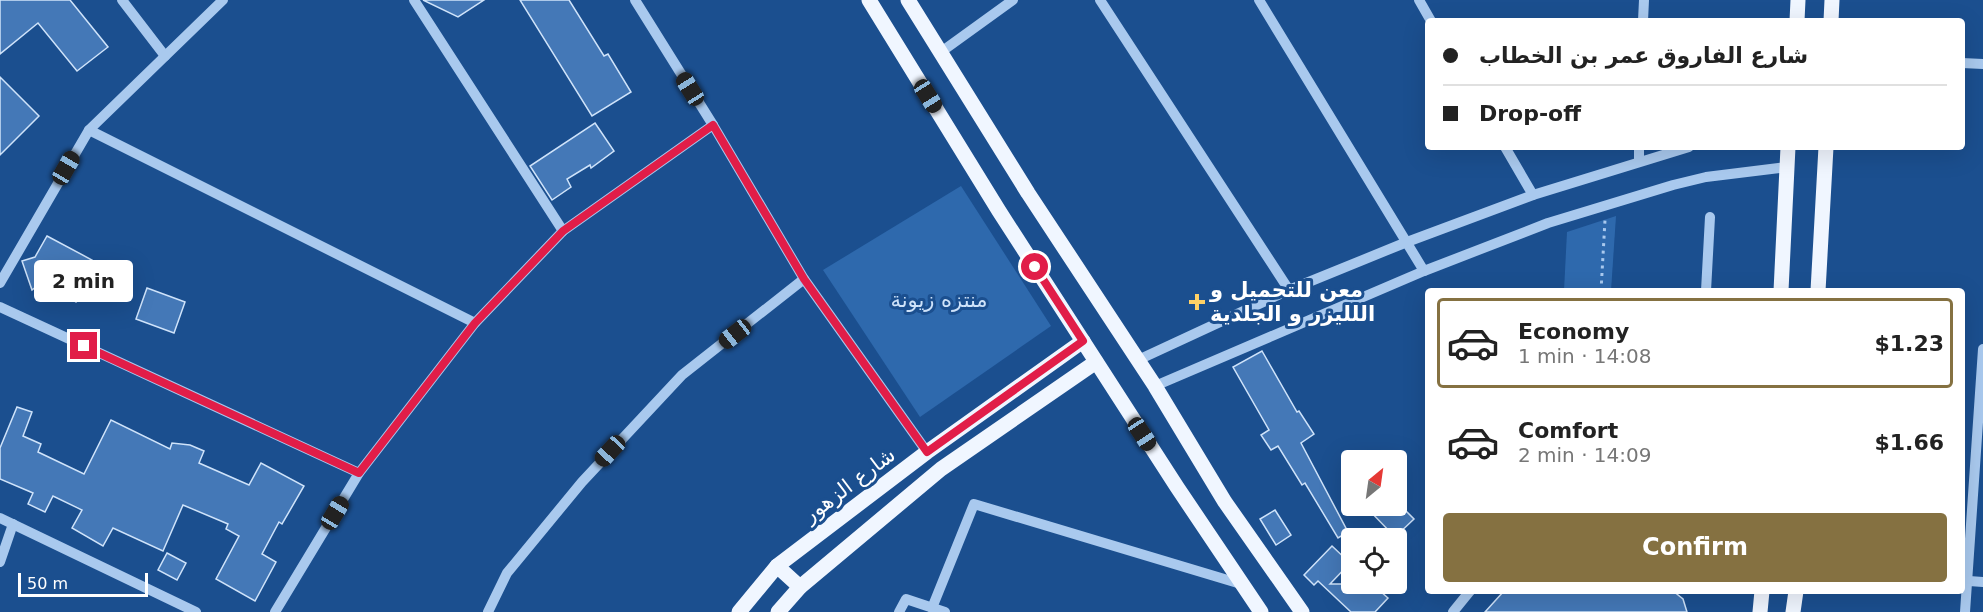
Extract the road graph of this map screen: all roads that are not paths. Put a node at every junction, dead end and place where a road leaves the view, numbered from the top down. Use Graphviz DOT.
graph roads {
  1 [pos="122,0"];
  2 [pos="222,0"];
  3 [pos="414,0"];
  4 [pos="635,0"];
  5 [pos="869,0"];
  6 [pos="908,0"];
  7 [pos="1013,0"];
  8 [pos="1100,0"];
  9 [pos="1259,0"];
  10 [pos="1419,0"];
  11 [pos="1644,0"];
  12 [pos="1798,0"];
  13 [pos="1832,0"];
  14 [pos="1429,18"];
  15 [pos="1643,18"];
  16 [pos="1797,18"];
  17 [pos="1831,18"];
  18 [pos="941,52"];
  19 [pos="165,56"];
  20 [pos="1965,63"];
  21 [pos="1983,64"];
  22 [pos="713,125"];
  23 [pos="89,130"];
  24 [pos="1507,150"];
  25 [pos="1639,150"];
  26 [pos="1678,150"];
  27 [pos="1788,150"];
  28 [pos="1826,150"];
  29 [pos="1639,161"];
  30 [pos="1787,167"];
  31 [pos="1533,195"];
  32 [pos="1710,217"];
  33 [pos="563,231"];
  34 [pos="1407,242"];
  35 [pos="1424,270"];
  36 [pos="804,279"];
  37 [pos="0,283"];
  38 [pos="1706,288"];
  39 [pos="1781,288"];
  40 [pos="1818,288"];
  41 [pos="1289,290"];
  42 [pos="0,307"];
  43 [pos="475,323"];
  44 [pos="1083,341"];
  45 [pos="1983,349"];
  46 [pos="1138,360"];
  47 [pos="1096,362"];
  48 [pos="1155,386"];
  49 [pos="1981,410"];
  50 [pos="927,452"];
  51 [pos="359,473"];
  52 [pos="0,518"];
  53 [pos="13,524"];
  54 [pos="0,562"];
  55 [pos="777,566"];
  56 [pos="1969,581"];
  57 [pos="1983,582"];
  58 [pos="1242,584"];
  59 [pos="800,587"];
  60 [pos="1468,594"];
  61 [pos="1762,594"];
  62 [pos="1796,594"];
  63 [pos="932,608"];
  64 [pos="1257,610"];
  65 [pos="196,612"];
  66 [pos="276,612"];
  67 [pos="488,612"];
  68 [pos="739,612"];
  69 [pos="778,612"];
  70 [pos="899,612"];
  71 [pos="945,612"];
  72 [pos="1302,612"];
  73 [pos="1453,612"];
  74 [pos="1760,612"];
  75 [pos="1793,612"];
  76 [pos="1965,612"];
  1 -- 19 [label="street"];
  2 -- 19 [label="street"];
  3 -- 33 [label="street"];
  4 -- 22 [label="street"];
  5 -- 44 [label="main road"];
  6 -- 18 [label="main road"];
  7 -- 18 [label="street"];
  8 -- 41 [label="street"];
  9 -- 34 [label="street"];
  10 -- 14 [label="street"];
  11 -- 15 [label="street"];
  12 -- 16 [label="main road"];
  13 -- 17 [label="main road"];
  18 -- 46 [label="main road"];
  19 -- 23 [label="street"];
  20 -- 21 [label="street"];
  22 -- 33 [label="street"];
  22 -- 36 [label="street"];
  23 -- 37 [label="street"];
  23 -- 43 [label="street"];
  24 -- 31 [label="street"];
  25 -- 29 [label="street"];
  26 -- 29 [label="street"];
  27 -- 30 [label="main road"];
  28 -- 40 [label="main road"];
  29 -- 31 [label="street"];
  30 -- 35 [label="street"];
  30 -- 39 [label="main road"];
  31 -- 34 [label="street"];
  32 -- 38 [label="street"];
  33 -- 43 [label="street"];
  34 -- 35 [label="street"];
  34 -- 41 [label="street"];
  35 -- 48 [label="street"];
  36 -- 50 [label="street"];
  36 -- 67 [label="street"];
  41 -- 46 [label="street"];
  42 -- 51 [label="street"];
  43 -- 51 [label="street"];
  44 -- 47 [label="main road"];
  44 -- 50 [label="main road, شارع الزهور"];
  45 -- 49 [label="street"];
  46 -- 48 [label="main road"];
  47 -- 58 [label="main road"];
  47 -- 59 [label="main road"];
  48 -- 72 [label="main road"];
  49 -- 56 [label="street"];
  50 -- 55 [label="main road, شارع الزهور"];
  51 -- 66 [label="street"];
  52 -- 53 [label="street"];
  53 -- 54 [label="street"];
  53 -- 65 [label="street"];
  55 -- 59 [label="main road"];
  55 -- 68 [label="main road, شارع الزهور"];
  56 -- 57 [label="street"];
  56 -- 76 [label="street"];
  58 -- 63 [label="street"];
  58 -- 64 [label="main road"];
  59 -- 69 [label="main road"];
  60 -- 73 [label="street"];
  61 -- 74 [label="main road"];
  62 -- 75 [label="main road"];
  63 -- 70 [label="street"];
  63 -- 71 [label="street"];
}
